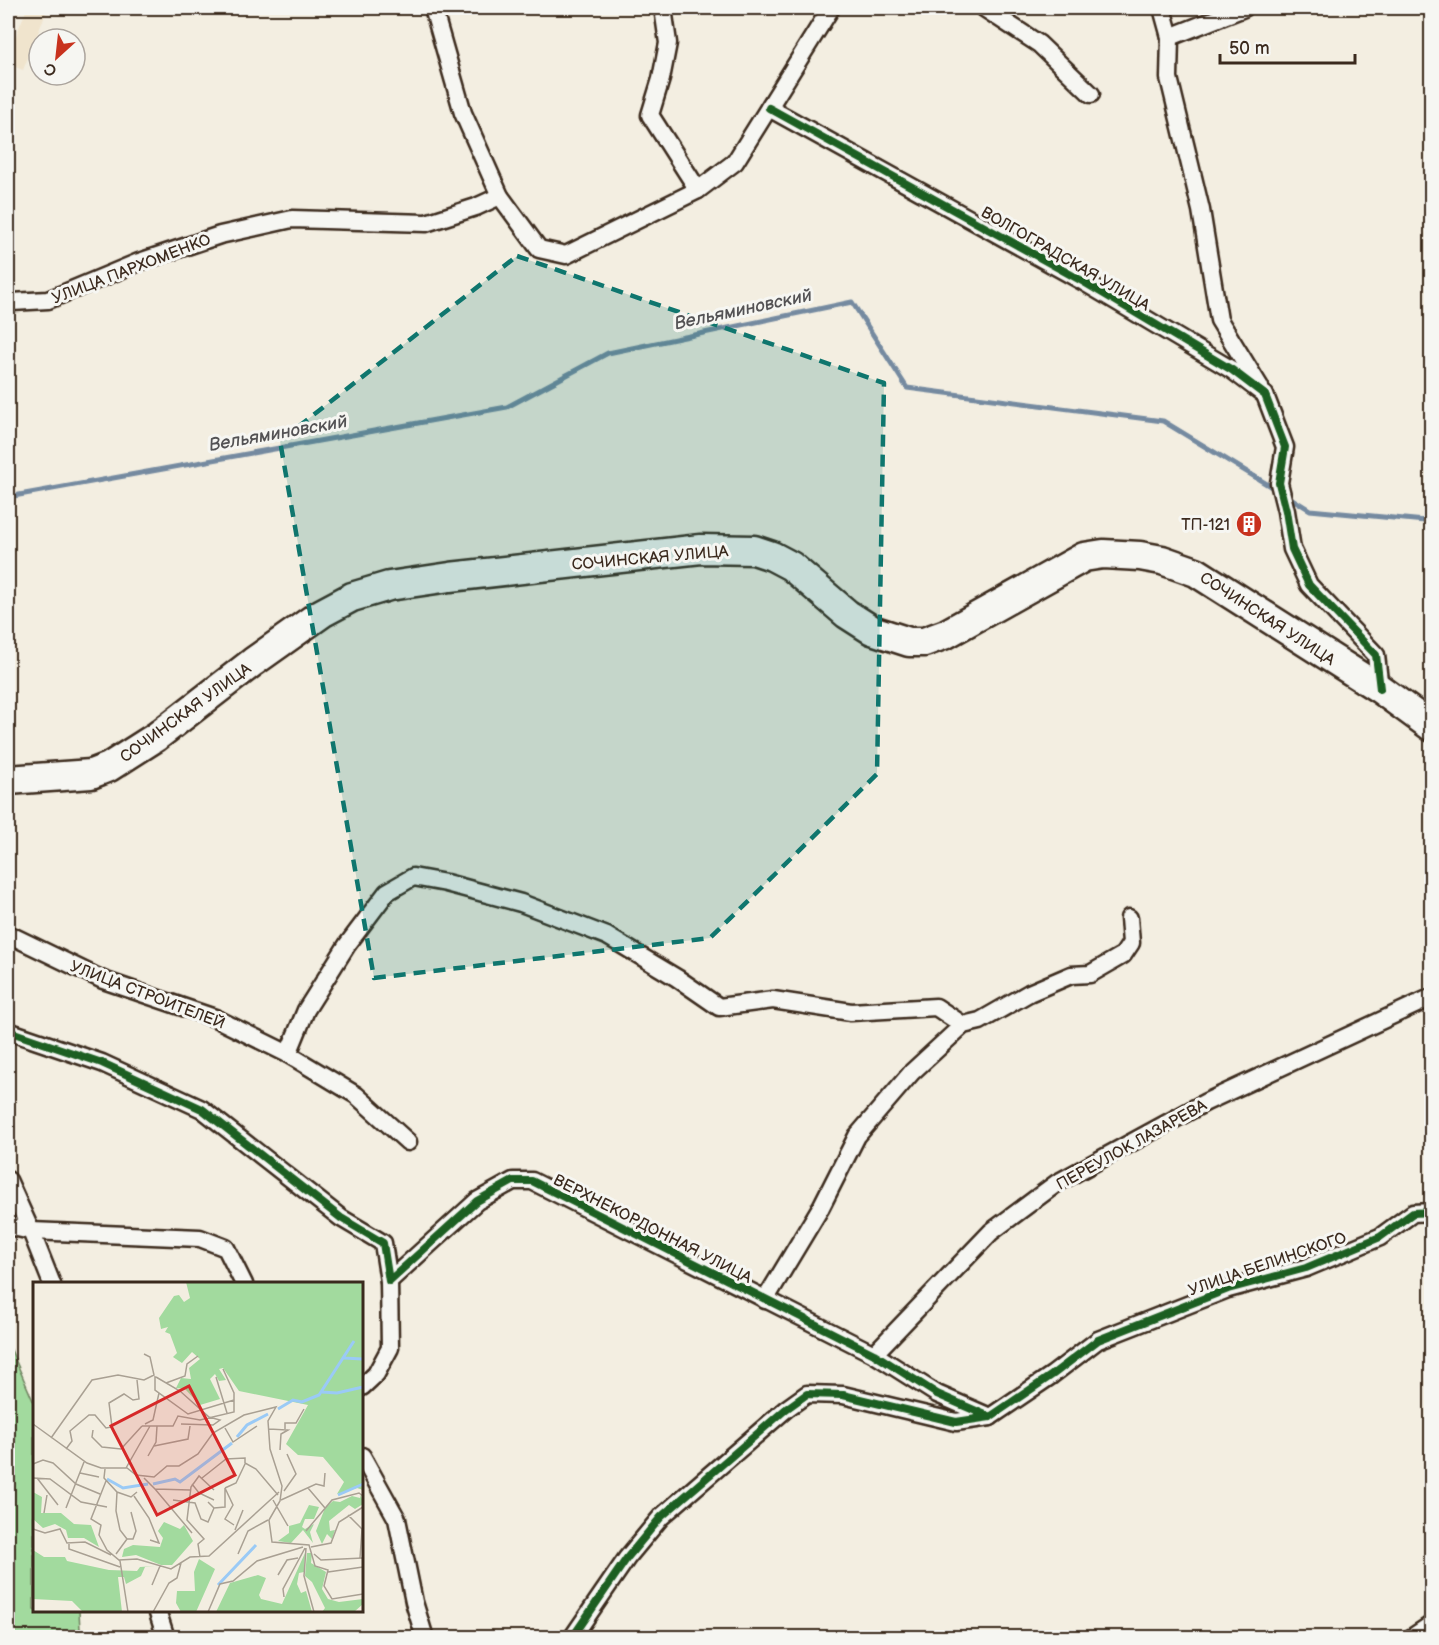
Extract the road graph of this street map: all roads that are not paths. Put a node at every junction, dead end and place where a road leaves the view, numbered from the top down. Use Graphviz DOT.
graph roads {
  1 [pos="433,8"];
  2 [pos="663,8"];
  3 [pos="831,8"];
  4 [pos="984,8"];
  5 [pos="1162,8"];
  6 [pos="1244,8"];
  7 [pos="1170,37"];
  8 [pos="1091,94"];
  9 [pos="769,108"];
  10 [pos="698,190"];
  11 [pos="500,196"];
  12 [pos="8,300"];
  13 [pos="1265,395"];
  14 [pos="1380,689"];
  15 [pos="1431,727"];
  16 [pos="8,780"];
  17 [pos="1129,918"];
  18 [pos="8,934"];
  19 [pos="1431,997"];
  20 [pos="963,1025"];
  21 [pos="8,1031"];
  22 [pos="288,1054"];
  23 [pos="408,1142"];
  24 [pos="8,1180"];
  25 [pos="1431,1212"];
  26 [pos="8,1226"];
  27 [pos="31,1231"];
  28 [pos="389,1281"];
  29 [pos="51,1282"];
  30 [pos="243,1282"];
  31 [pos="765,1300"];
  32 [pos="874,1354"];
  33 [pos="363,1386"];
  34 [pos="990,1417"];
  35 [pos="363,1458"];
  36 [pos="157,1612"];
  37 [pos="1431,1624"];
  38 [pos="166,1638"];
  39 [pos="424,1638"];
  40 [pos="572,1638"];
  41 [pos="1411,1638"];
  1 -- 11 [label="street"];
  2 -- 10 [label="street"];
  3 -- 9 [label="street"];
  4 -- 8 [label="street"];
  5 -- 7 [label="street"];
  6 -- 7 [label="street"];
  7 -- 13 [label="street"];
  9 -- 10 [label="street"];
  9 -- 13 [label="street, ВОЛГОГРАДСКАЯ УЛИЦА"];
  10 -- 11 [label="street"];
  11 -- 12 [label="street, УЛИЦА ПАРХОМЕНКО"];
  13 -- 14 [label="street"];
  14 -- 15 [label="highway, СОЧИНСКАЯ УЛИЦА"];
  14 -- 16 [label="highway, СОЧИНСКАЯ УЛИЦА"];
  17 -- 20 [label="street"];
  18 -- 22 [label="street, УЛИЦА СТРОИТЕЛЕЙ"];
  19 -- 32 [label="street, ПЕРЕУЛОК ЛАЗАРЕВА"];
  20 -- 22 [label="street"];
  20 -- 31 [label="street"];
  21 -- 28 [label="street"];
  22 -- 23 [label="street, УЛИЦА СТРОИТЕЛЕЙ"];
  24 -- 27 [label="street"];
  25 -- 34 [label="street, УЛИЦА БЕЛИНСКОГО"];
  26 -- 27 [label="street"];
  27 -- 29 [label="street"];
  27 -- 30 [label="street"];
  28 -- 31 [label="street, ВЕРХНЕКОРДОННАЯ УЛИЦА"];
  28 -- 33 [label="street"];
  31 -- 32 [label="street, ВЕРХНЕКОРДОННАЯ УЛИЦА"];
  32 -- 34 [label="street, ВЕРХНЕКОРДОННАЯ УЛИЦА"];
  34 -- 40 [label="street"];
  35 -- 39 [label="street"];
  36 -- 38 [label="street"];
  37 -- 41 [label="street"];
}
